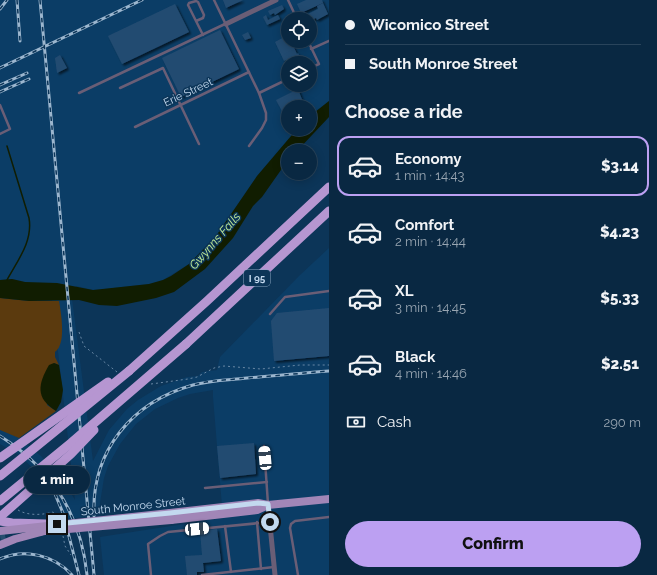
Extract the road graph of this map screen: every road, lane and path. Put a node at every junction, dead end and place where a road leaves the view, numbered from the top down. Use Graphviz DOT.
graph roads {
  1 [pos="214,0"];
  2 [pos="276,0"];
  3 [pos="288,0"];
  4 [pos="294,12"];
  5 [pos="196,21"];
  6 [pos="226,24"];
  7 [pos="203,35"];
  8 [pos="329,41"];
  9 [pos="311,49"];
  10 [pos="315,56"];
  11 [pos="249,72"];
  12 [pos="281,82"];
  13 [pos="120,88"];
  14 [pos="79,93"];
  15 [pos="258,93"];
  16 [pos="0,105"];
  17 [pos="181,105"];
  18 [pos="135,127"];
  19 [pos="0,134"];
  20 [pos="199,144"];
  21 [pos="249,146"];
  22 [pos="329,187"];
  23 [pos="329,211"];
  24 [pos="329,291"];
  25 [pos="270,314"];
  26 [pos="79,332"];
  27 [pos="329,365"];
  28 [pos="129,371"];
  29 [pos="119,374"];
  30 [pos="149,384"];
  31 [pos="122,400"];
  32 [pos="264,446"];
  33 [pos="0,458"];
  34 [pos="0,476"];
  35 [pos="266,482"];
  36 [pos="206,488"];
  37 [pos="329,499"];
  38 [pos="0,501"];
  39 [pos="268,504"];
  40 [pos="171,516"];
  41 [pos="0,517"];
  42 [pos="329,517"];
  43 [pos="0,521"];
  44 [pos="257,522"];
  45 [pos="270,522"];
  46 [pos="57,524"];
  47 [pos="225,526"];
  48 [pos="46,531"];
  49 [pos="3,533"];
  50 [pos="0,545"];
  51 [pos="274,567"];
  52 [pos="261,569"];
  53 [pos="231,572"];
  54 [pos="151,575"];
  55 [pos="202,575"];
  56 [pos="275,575"];
  57 [pos="298,575"];
  1 -- 6 [label="lane"];
  2 -- 6 [label="street"];
  3 -- 4 [label="lane"];
  5 -- 5 [label="lane"];
  5 -- 7 [label="lane"];
  6 -- 7 [label="lane"];
  6 -- 11 [label="lane"];
  7 -- 14 [label="lane"];
  8 -- 9 [label="lane"];
  9 -- 10 [label="lane"];
  11 -- 15 [label="lane"];
  11 -- 17 [label="lane, Erie Street"];
  12 -- 15 [label="lane"];
  13 -- 17 [label="lane"];
  15 -- 21 [label="lane"];
  16 -- 19 [label="lane"];
  17 -- 18 [label="lane, Erie Street"];
  17 -- 20 [label="lane"];
  22 -- 28 [label="highway, I 95"];
  23 -- 31 [label="highway, I 95, bridge"];
  24 -- 25 [label="lane"];
  26 -- 29 [label="path"];
  27 -- 30 [label="path"];
  28 -- 33 [label="highway, bridge"];
  28 -- 34 [label="highway, I 95, bridge"];
  31 -- 38 [label="highway, I 95, bridge"];
  31 -- 41 [label="highway, bridge"];
  32 -- 35 [label="lane"];
  35 -- 36 [label="lane"];
  35 -- 39 [label="lane"];
  37 -- 39 [label="main road, South Monroe Street"];
  39 -- 40 [label="main road, South Monroe Street"];
  39 -- 45 [label="street"];
  40 -- 46 [label="main road, South Monroe Street, bridge"];
  40 -- 48 [label="main road, South Monroe Street, bridge"];
  42 -- 57 [label="lane"];
  43 -- 46 [label="highway, bridge"];
  44 -- 45 [label="lane"];
  44 -- 47 [label="lane"];
  44 -- 52 [label="lane"];
  45 -- 51 [label="street"];
  46 -- 49 [label="main road, South Monroe Street, bridge"];
  47 -- 53 [label="lane"];
  47 -- 54 [label="lane"];
  48 -- 49 [label="main road, South Monroe Street, bridge"];
  48 -- 50 [label="main road, bridge"];
  51 -- 52 [label="lane"];
  51 -- 56 [label="street"];
  52 -- 53 [label="lane"];
  53 -- 55 [label="lane"];
}
